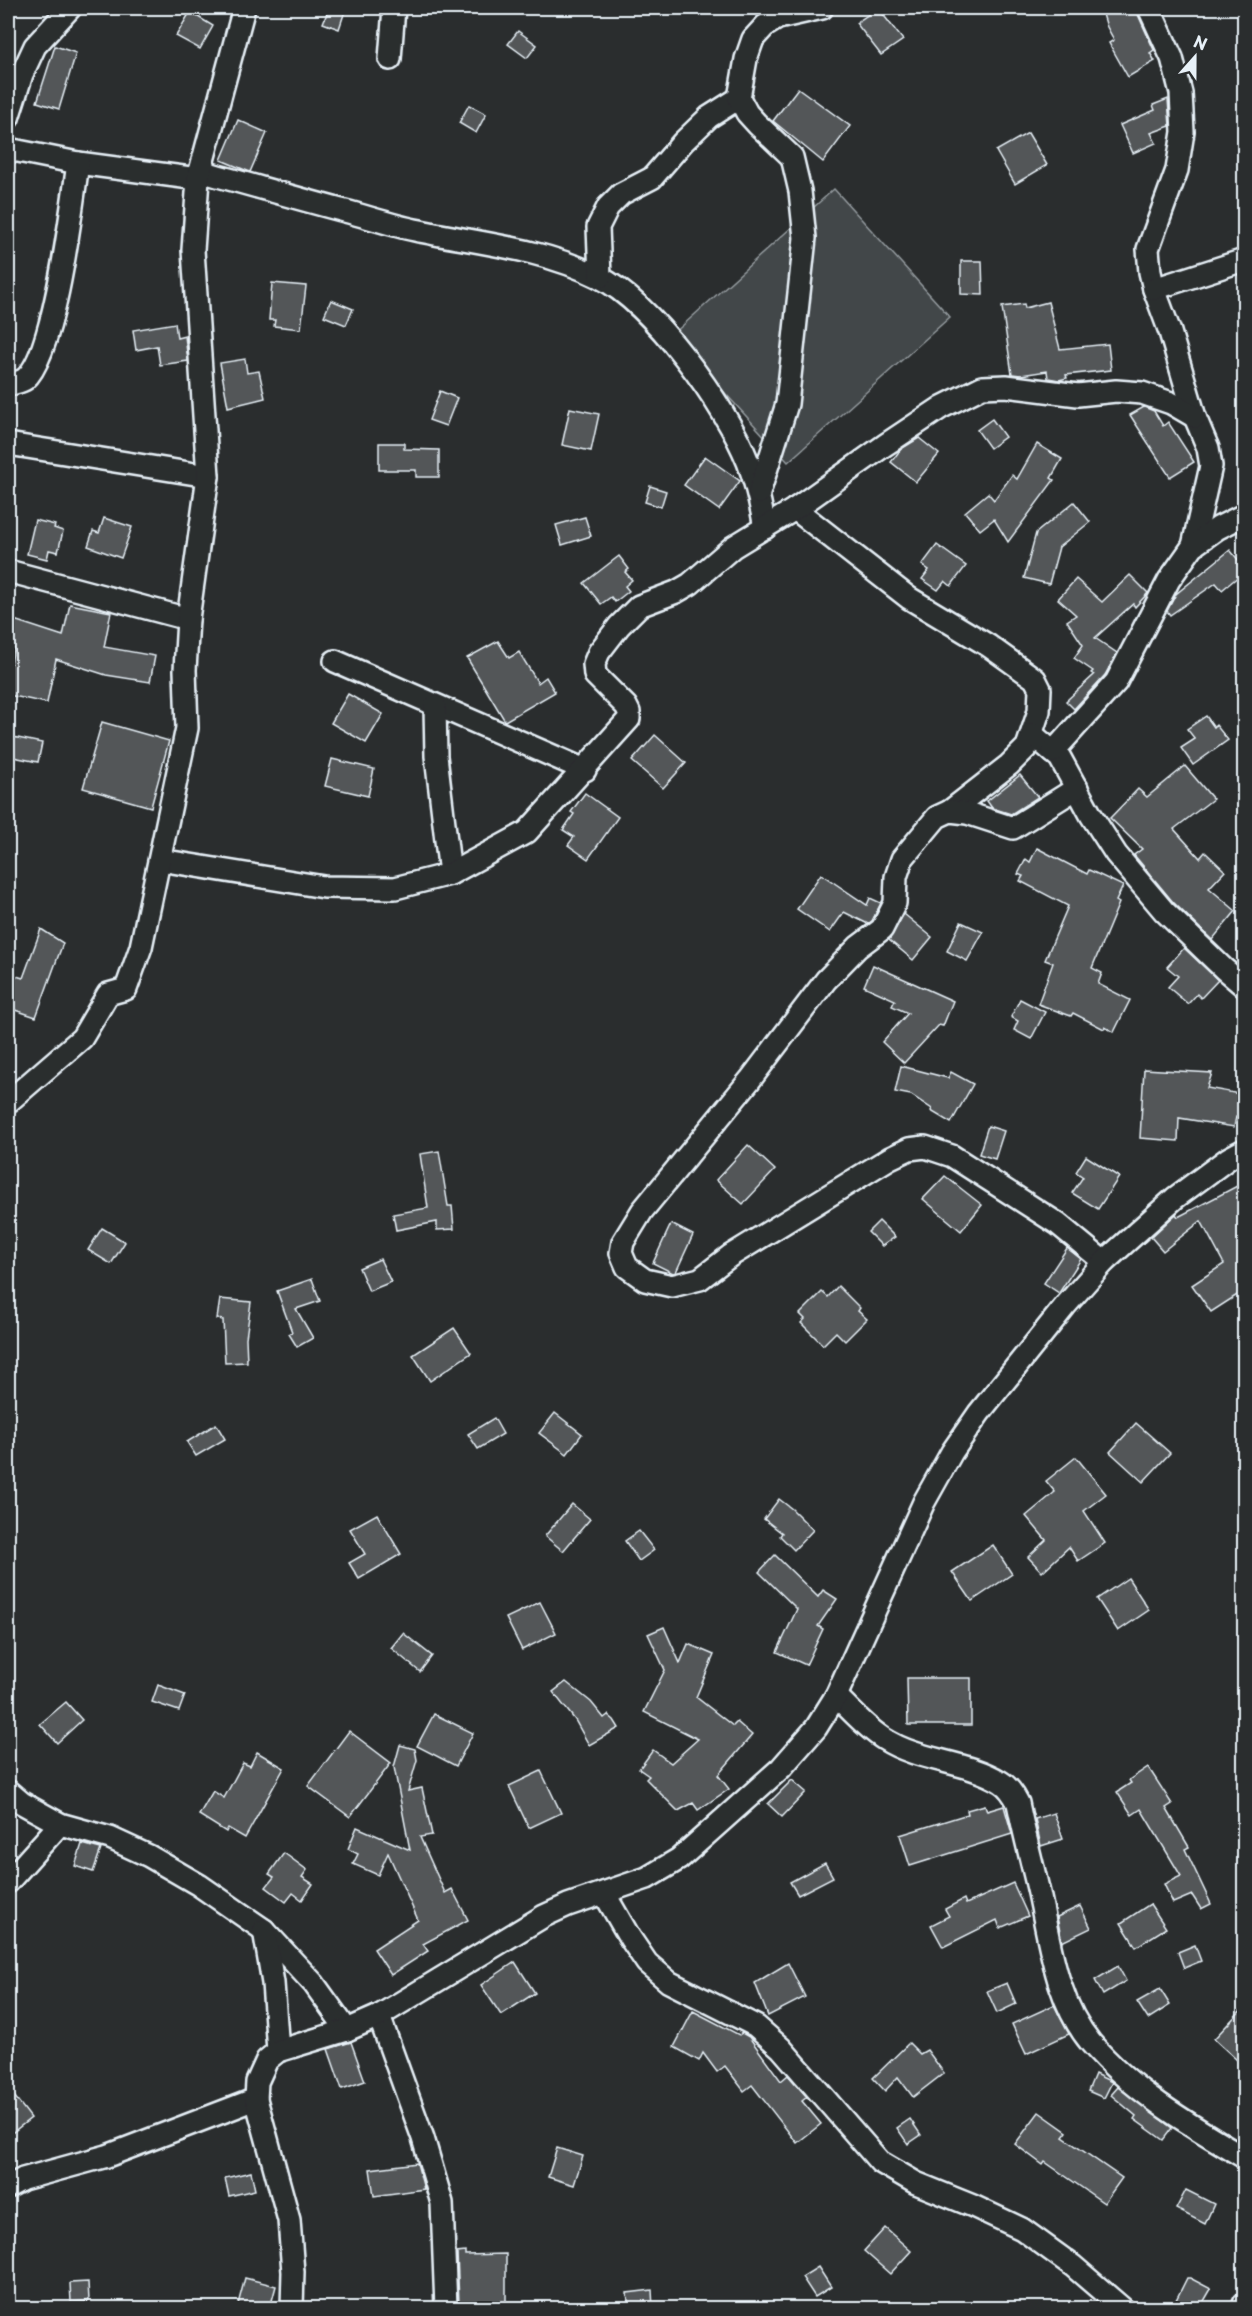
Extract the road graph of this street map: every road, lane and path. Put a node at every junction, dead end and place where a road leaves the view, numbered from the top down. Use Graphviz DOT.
graph roads {
  1 [pos="70,8"];
  2 [pos="244,8"];
  3 [pos="394,8"];
  4 [pos="822,8"];
  5 [pos="1149,8"];
  6 [pos="390,59"];
  7 [pos="739,98"];
  8 [pos="8,118"];
  9 [pos="8,149"];
  10 [pos="78,163"];
  11 [pos="199,175"];
  12 [pos="1245,260"];
  13 [pos="600,277"];
  14 [pos="1154,289"];
  15 [pos="8,385"];
  16 [pos="1195,417"];
  17 [pos="8,444"];
  18 [pos="208,476"];
  19 [pos="759,493"];
  20 [pos="795,509"];
  21 [pos="1245,515"];
  22 [pos="765,528"];
  23 [pos="1193,546"];
  24 [pos="8,571"];
  25 [pos="188,619"];
  26 [pos="335,661"];
  27 [pos="435,706"];
  28 [pos="1032,734"];
  29 [pos="1053,752"];
  30 [pos="585,770"];
  31 [pos="1077,788"];
  32 [pos="950,811"];
  33 [pos="159,861"];
  34 [pos="450,874"];
  35 [pos="1245,986"];
  36 [pos="8,1102"];
  37 [pos="1245,1150"];
  38 [pos="1104,1262"];
  39 [pos="836,1696"];
  40 [pos="8,1791"];
  41 [pos="60,1824"];
  42 [pos="8,1882"];
  43 [pos="604,1893"];
  44 [pos="264,1930"];
  45 [pos="379,2016"];
  46 [pos="347,2030"];
  47 [pos="278,2050"];
  48 [pos="256,2099"];
  49 [pos="1245,2157"];
  50 [pos="8,2187"];
  51 [pos="1245,2304"];
  52 [pos="292,2308"];
  53 [pos="446,2308"];
  54 [pos="1122,2308"];
  55 [pos="1243,2308"];
  1 -- 8 [label="street"];
  2 -- 11 [label="street"];
  3 -- 6 [label="street"];
  4 -- 7 [label="street"];
  5 -- 14 [label="street"];
  7 -- 13 [label="street"];
  7 -- 19 [label="street"];
  9 -- 10 [label="street"];
  10 -- 11 [label="street"];
  10 -- 15 [label="street"];
  11 -- 13 [label="street"];
  11 -- 18 [label="street"];
  12 -- 14 [label="street"];
  13 -- 19 [label="street"];
  14 -- 16 [label="street"];
  16 -- 20 [label="street"];
  16 -- 23 [label="street"];
  17 -- 18 [label="street"];
  18 -- 25 [label="street"];
  19 -- 22 [label="street"];
  20 -- 22 [label="street"];
  20 -- 28 [label="street"];
  21 -- 23 [label="street"];
  22 -- 30 [label="street"];
  23 -- 29 [label="street"];
  24 -- 25 [label="street"];
  25 -- 33 [label="street"];
  26 -- 27 [label="street"];
  27 -- 30 [label="street"];
  27 -- 34 [label="street"];
  28 -- 29 [label="street"];
  28 -- 32 [label="street"];
  29 -- 31 [label="street"];
  30 -- 34 [label="street"];
  31 -- 32 [label="street"];
  31 -- 35 [label="street"];
  32 -- 38 [label="street"];
  33 -- 34 [label="street"];
  33 -- 36 [label="street"];
  37 -- 38 [label="street"];
  38 -- 39 [label="street"];
  39 -- 43 [label="street"];
  39 -- 49 [label="street"];
  40 -- 41 [label="street"];
  41 -- 42 [label="street"];
  41 -- 44 [label="street"];
  43 -- 45 [label="street"];
  43 -- 54 [label="street"];
  44 -- 46 [label="street"];
  44 -- 47 [label="street"];
  45 -- 46 [label="street"];
  45 -- 53 [label="street"];
  46 -- 47 [label="street"];
  47 -- 48 [label="street"];
  48 -- 50 [label="street"];
  48 -- 52 [label="street"];
  51 -- 55 [label="street"];
}
